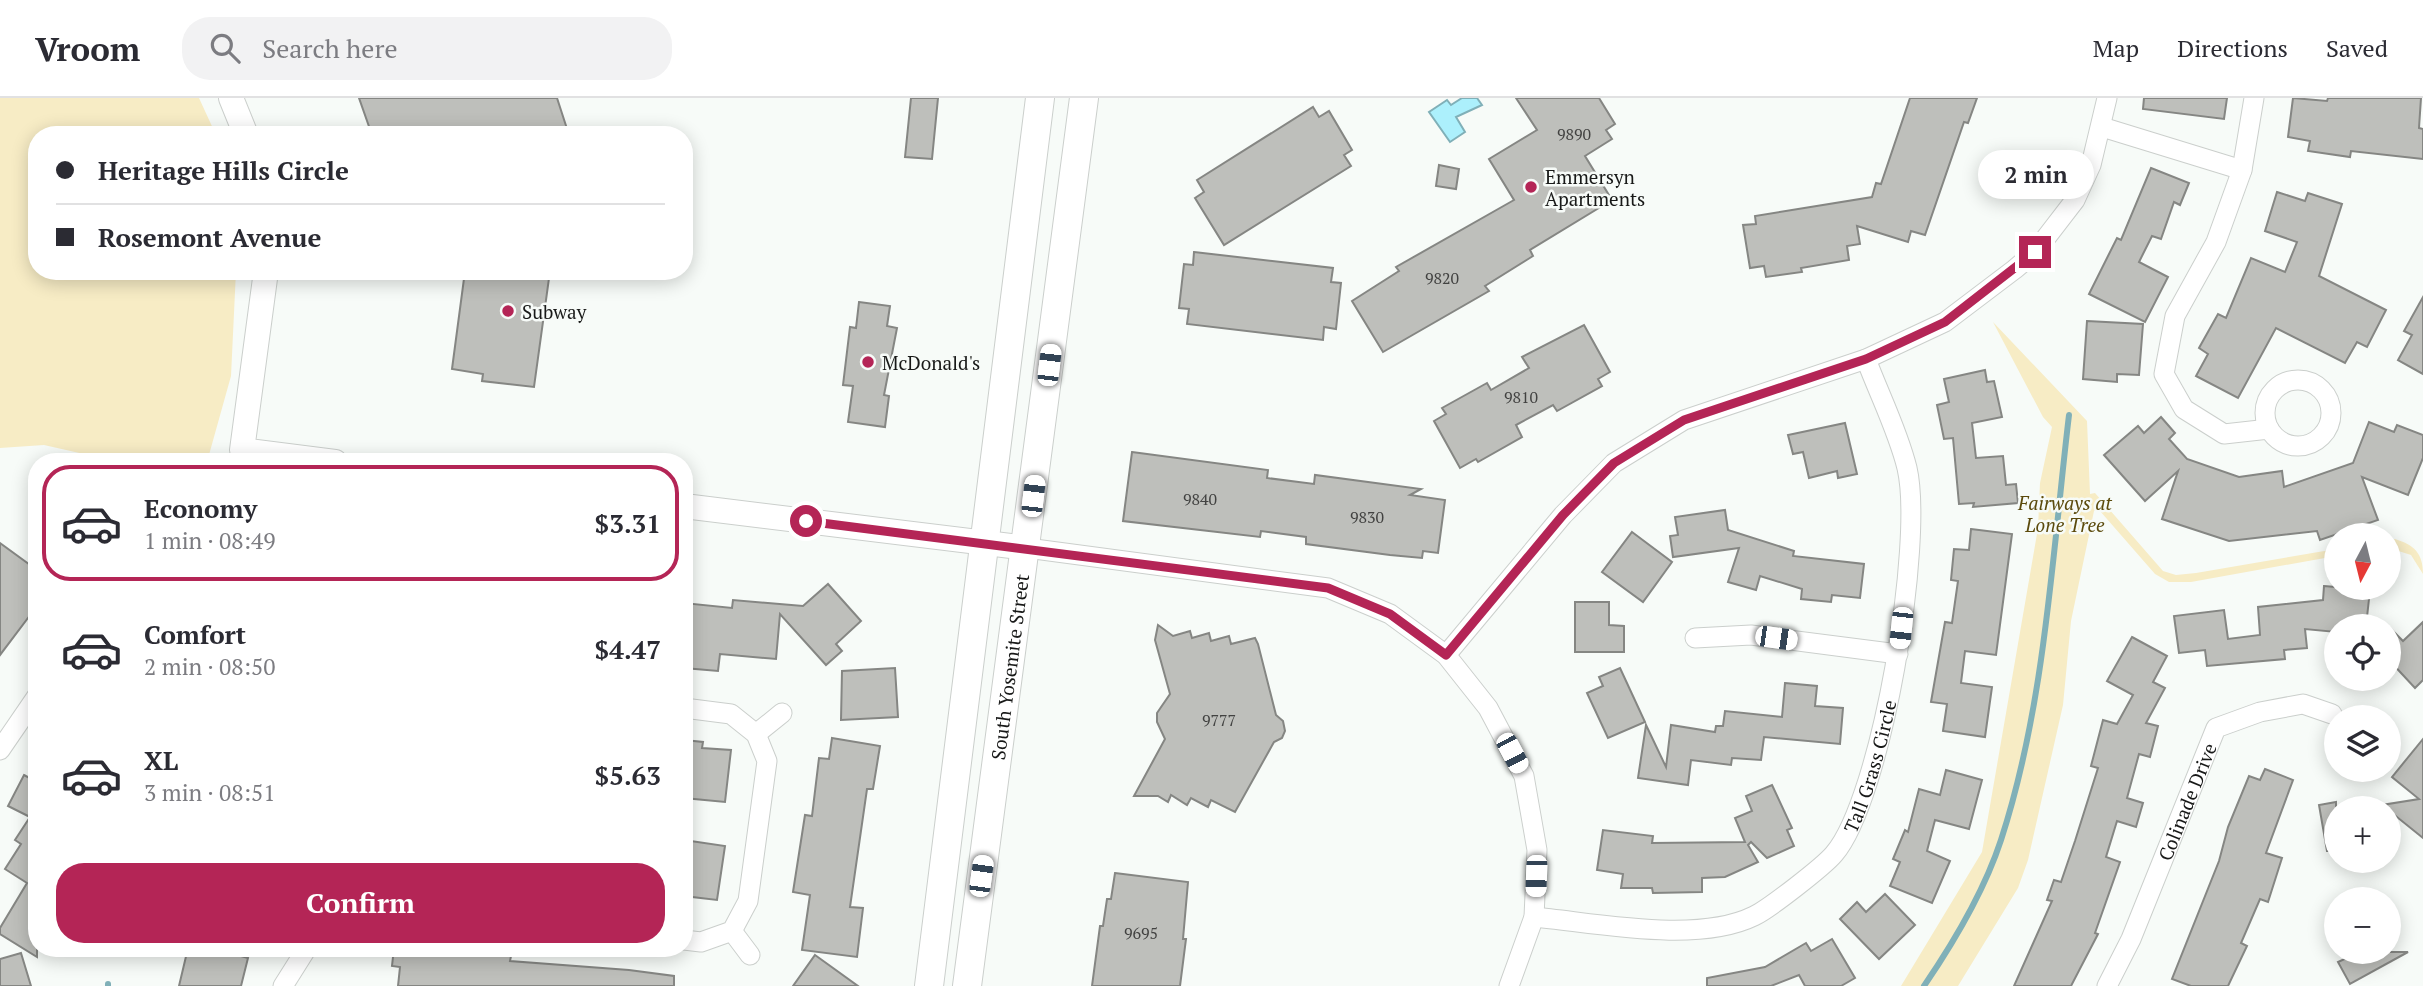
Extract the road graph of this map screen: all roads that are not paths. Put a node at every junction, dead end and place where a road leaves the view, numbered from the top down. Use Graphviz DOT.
graph roads {
  1 [pos="231,98"];
  2 [pos="1040,98"];
  3 [pos="1084,98"];
  4 [pos="2107,98"];
  5 [pos="2255,98"];
  6 [pos="242,126"];
  7 [pos="2102,127"];
  8 [pos="2242,170"];
  9 [pos="265,280"];
  10 [pos="1866,359"];
  11 [pos="2269,429"];
  12 [pos="241,453"];
  13 [pos="693,507"];
  14 [pos="983,542"];
  15 [pos="1027,548"];
  16 [pos="1695,638"];
  17 [pos="1898,654"];
  18 [pos="1446,655"];
  19 [pos="28,709"];
  20 [pos="693,709"];
  21 [pos="2324,711"];
  22 [pos="782,713"];
  23 [pos="756,734"];
  24 [pos="0,750"];
  25 [pos="1534,917"];
  26 [pos="732,931"];
  27 [pos="693,941"];
  28 [pos="750,955"];
  29 [pos="301,957"];
  30 [pos="283,986"];
  31 [pos="929,986"];
  32 [pos="967,986"];
  33 [pos="1508,986"];
  34 [pos="2107,986"];
  1 -- 6 [label="street"];
  2 -- 14 [label="main road, South Yosemite Street"];
  3 -- 15 [label="main road, South Yosemite Street"];
  4 -- 7 [label="street"];
  5 -- 8 [label="street"];
  7 -- 8 [label="street"];
  7 -- 10 [label="street"];
  8 -- 11 [label="street"];
  9 -- 12 [label="street"];
  10 -- 17 [label="street, Tall Grass Circle"];
  10 -- 18 [label="street"];
  13 -- 14 [label="street"];
  14 -- 15 [label="street"];
  14 -- 31 [label="main road, South Yosemite Street"];
  15 -- 18 [label="street"];
  15 -- 32 [label="main road, South Yosemite Street"];
  16 -- 17 [label="street"];
  17 -- 25 [label="street, Tall Grass Circle"];
  18 -- 25 [label="street"];
  19 -- 24 [label="street"];
  20 -- 23 [label="street"];
  21 -- 34 [label="street, Colinade Drive"];
  22 -- 23 [label="street"];
  23 -- 26 [label="street"];
  25 -- 33 [label="street"];
  26 -- 27 [label="street"];
  26 -- 28 [label="street"];
  29 -- 30 [label="street"];
}
